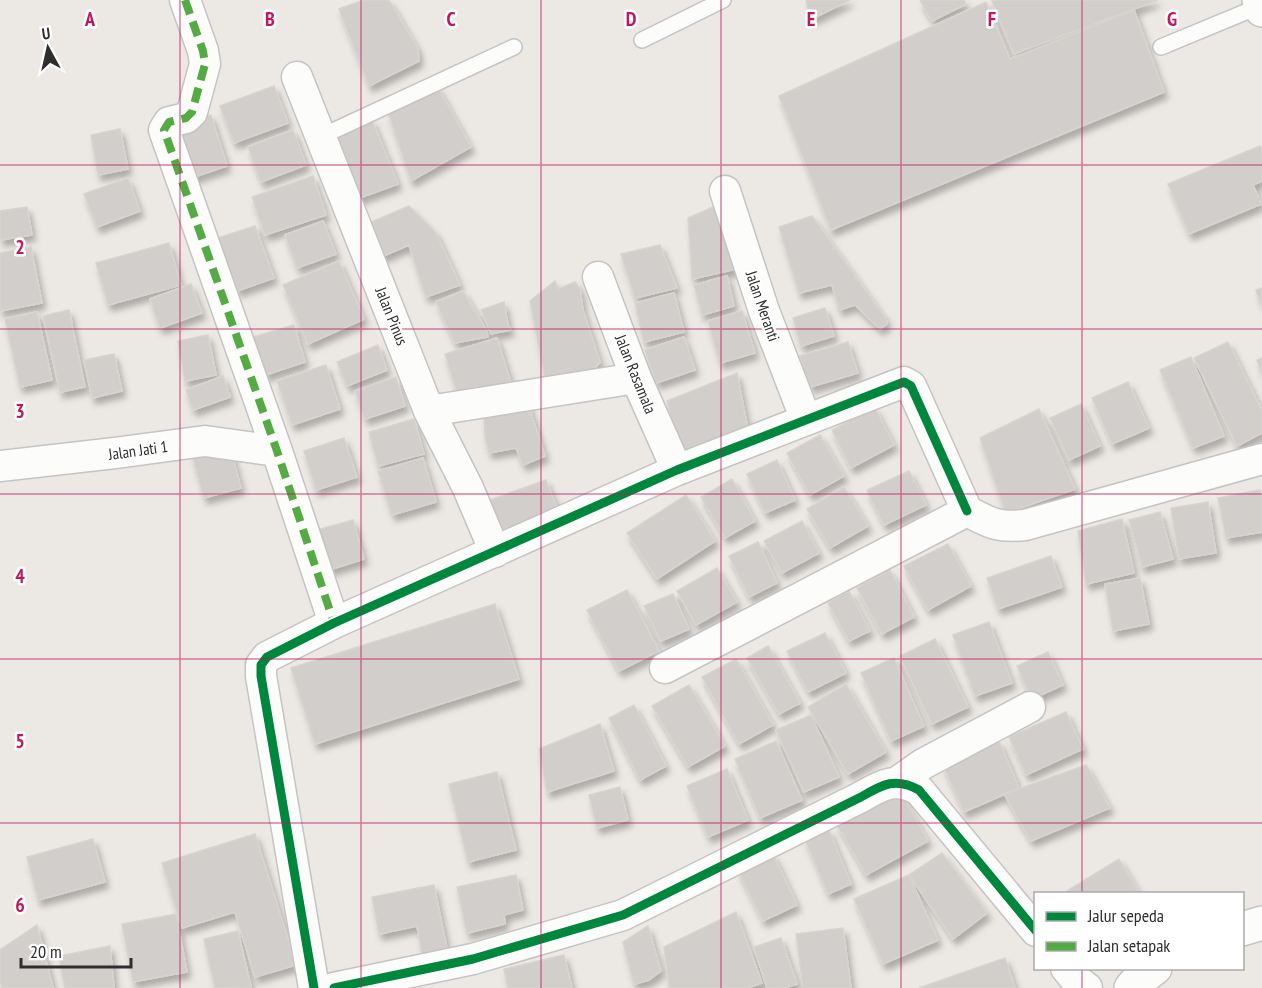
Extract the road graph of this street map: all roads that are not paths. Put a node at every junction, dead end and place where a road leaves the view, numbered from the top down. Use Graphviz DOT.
graph roads {
  1 [pos="185,0"];
  2 [pos="723,0"];
  3 [pos="1260,5"];
  4 [pos="642,40"];
  5 [pos="514,46"];
  6 [pos="1161,47"];
  7 [pos="297,77"];
  8 [pos="320,137"];
  9 [pos="725,191"];
  10 [pos="598,277"];
  11 [pos="636,378"];
  12 [pos="429,411"];
  13 [pos="806,420"];
  14 [pos="277,451"];
  15 [pos="1262,459"];
  16 [pos="0,466"];
  17 [pos="677,470"];
  18 [pos="967,511"];
  19 [pos="495,552"];
  20 [pos="334,624"];
  21 [pos="666,669"];
  22 [pos="1030,707"];
  23 [pos="896,783"];
  24 [pos="1262,923"];
  25 [pos="1244,928"];
  26 [pos="1034,930"];
  27 [pos="1067,970"];
  28 [pos="1154,970"];
  29 [pos="314,988"];
  30 [pos="334,988"];
  31 [pos="1087,988"];
  32 [pos="1131,988"];
  1 -- 14 [label="street"];
  2 -- 4 [label="lane"];
  3 -- 6 [label="lane"];
  5 -- 8 [label="lane"];
  7 -- 8 [label="street, Jalan Pinus"];
  8 -- 12 [label="street, Jalan Pinus"];
  9 -- 13 [label="street, Jalan Meranti"];
  10 -- 11 [label="street, Jalan Rasamala"];
  11 -- 12 [label="street"];
  11 -- 17 [label="street, Jalan Rasamala"];
  12 -- 19 [label="street, Jalan Pinus"];
  13 -- 17 [label="street"];
  13 -- 18 [label="street"];
  14 -- 16 [label="street, Jalan Jati 1"];
  14 -- 20 [label="street"];
  15 -- 18 [label="street"];
  17 -- 19 [label="street"];
  18 -- 21 [label="street"];
  19 -- 20 [label="street"];
  20 -- 29 [label="street"];
  22 -- 23 [label="street"];
  23 -- 26 [label="street"];
  23 -- 30 [label="street"];
  24 -- 25 [label="street"];
  27 -- 31 [label="street"];
  28 -- 32 [label="street"];
}
